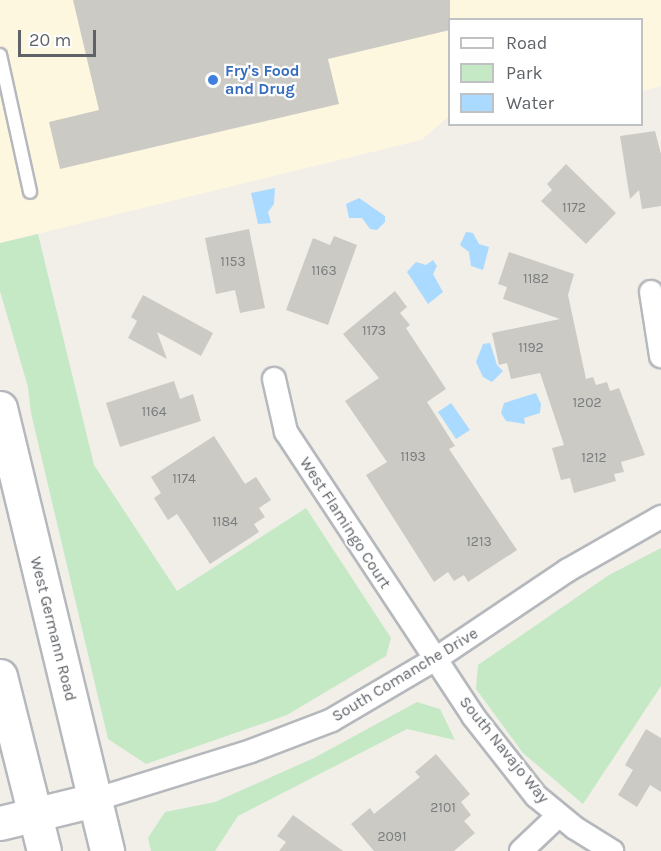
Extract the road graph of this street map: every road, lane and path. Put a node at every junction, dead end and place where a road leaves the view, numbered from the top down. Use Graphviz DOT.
graph roads {
  1 [pos="0,55"];
  2 [pos="30,192"];
  3 [pos="651,292"];
  4 [pos="661,356"];
  5 [pos="274,379"];
  6 [pos="0,408"];
  7 [pos="661,517"];
  8 [pos="434,660"];
  9 [pos="0,676"];
  10 [pos="94,800"];
  11 [pos="35,815"];
  12 [pos="559,815"];
  13 [pos="0,824"];
  14 [pos="44,851"];
  15 [pos="107,851"];
  16 [pos="520,851"];
  17 [pos="612,851"];
  1 -- 2 [label="lane"];
  3 -- 4 [label="street"];
  5 -- 8 [label="street, West Flamingo Court"];
  6 -- 10 [label="main road, West Germann Road"];
  7 -- 8 [label="street, South Comanche Drive"];
  8 -- 10 [label="street, South Comanche Drive"];
  8 -- 12 [label="street, South Navajo Way"];
  9 -- 11 [label="main road"];
  10 -- 11 [label="main road"];
  10 -- 15 [label="main road, West Germann Road"];
  11 -- 13 [label="main road"];
  11 -- 14 [label="main road"];
  12 -- 16 [label="street"];
  12 -- 17 [label="street, South Navajo Way"];
}
